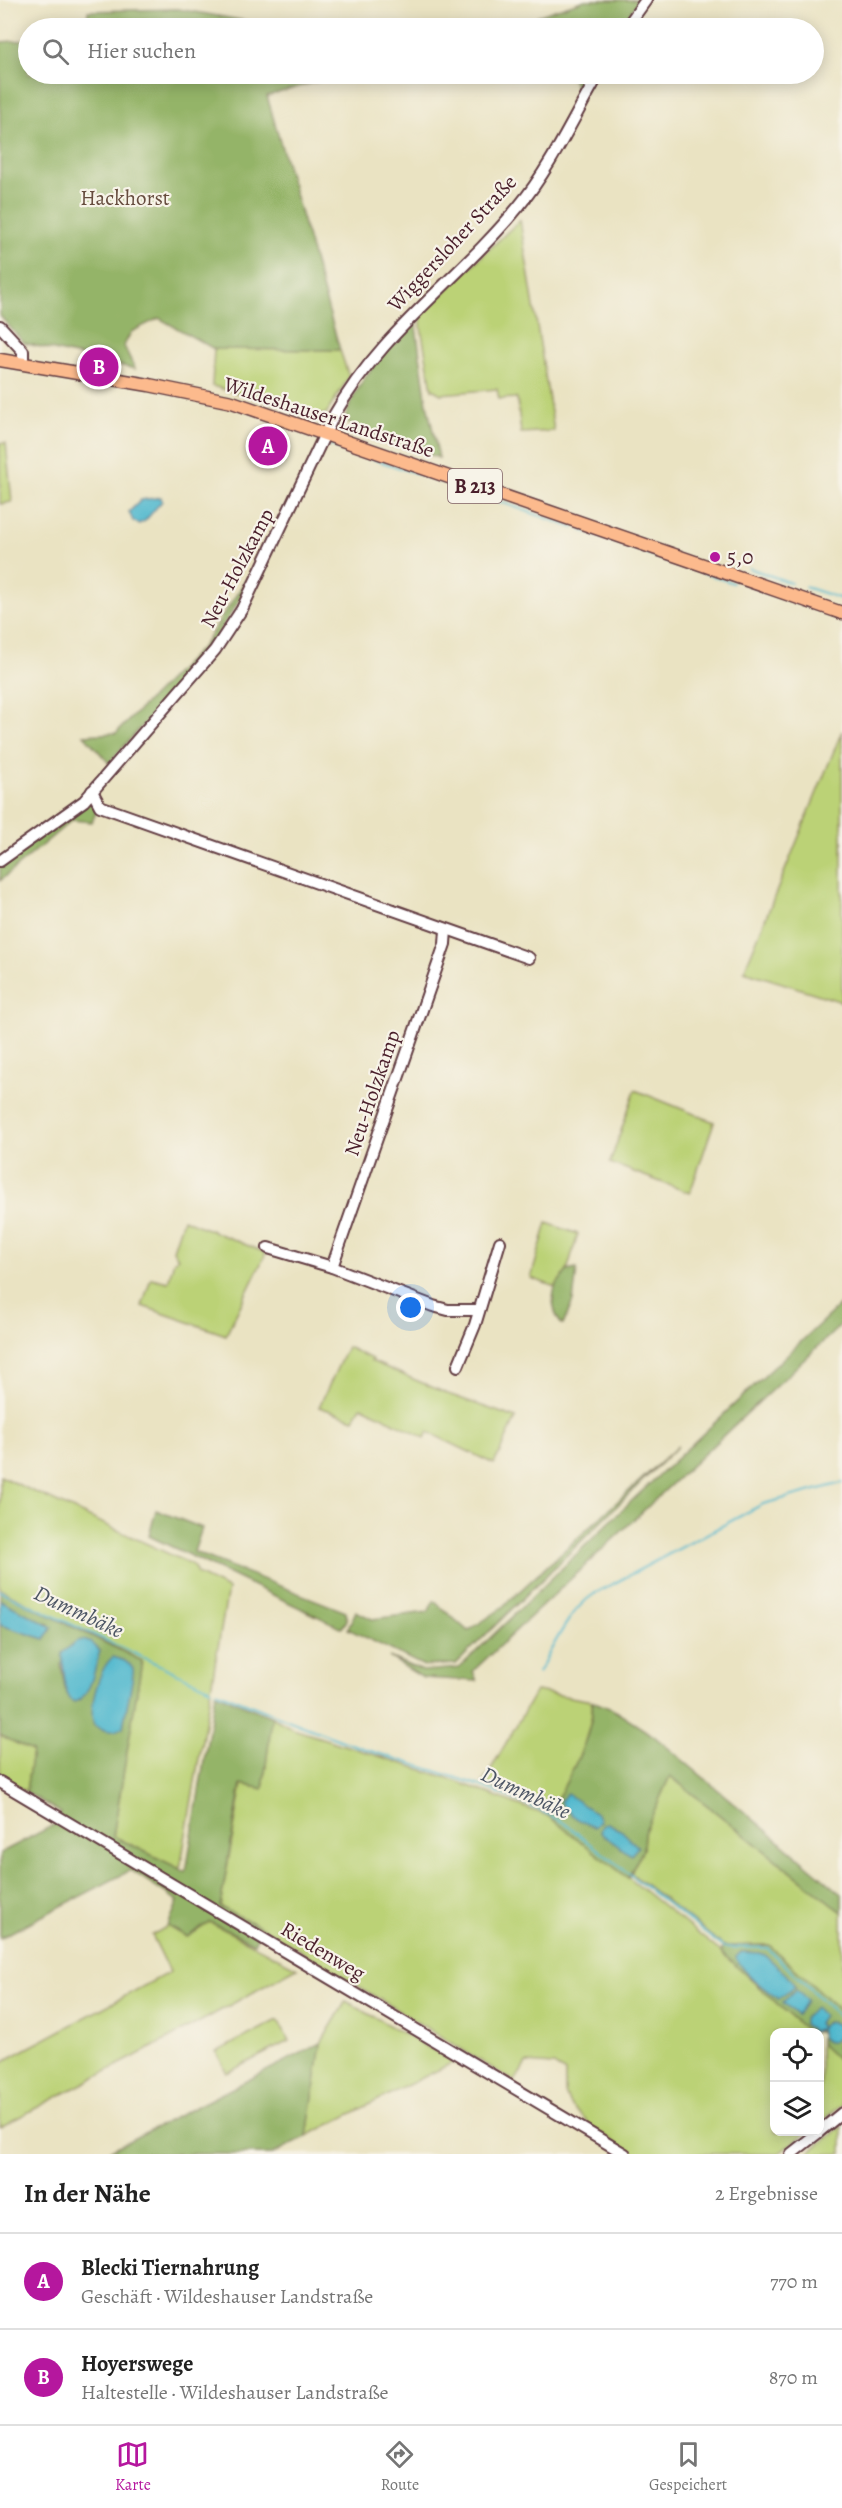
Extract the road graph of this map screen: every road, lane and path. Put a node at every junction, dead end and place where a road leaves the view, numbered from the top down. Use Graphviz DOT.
graph roads {
  1 [pos="646,0"];
  2 [pos="633,18"];
  3 [pos="594,84"];
  4 [pos="0,326"];
  5 [pos="0,360"];
  6 [pos="23,364"];
  7 [pos="327,434"];
  8 [pos="842,613"];
  9 [pos="92,791"];
  10 [pos="0,861"];
  11 [pos="446,930"];
  12 [pos="529,958"];
  13 [pos="500,1242"];
  14 [pos="268,1248"];
  15 [pos="332,1267"];
  16 [pos="479,1310"];
  17 [pos="458,1366"];
  18 [pos="0,1782"];
  19 [pos="842,2113"];
  20 [pos="824,2127"];
  21 [pos="813,2136"];
  22 [pos="625,2154"];
  23 [pos="791,2154"];
  1 -- 2 [label="street"];
  3 -- 7 [label="street, Wiggersloher Straße"];
  4 -- 6 [label="street"];
  5 -- 6 [label="main road, Wildeshauser Landstraße / B 213"];
  6 -- 7 [label="main road, Wildeshauser Landstraße / B 213"];
  7 -- 8 [label="main road, Wildeshauser Landstraße / B 213"];
  7 -- 9 [label="street, Neu-Holzkamp"];
  9 -- 10 [label="street, Neu-Holzkamp"];
  9 -- 11 [label="street"];
  11 -- 12 [label="street"];
  11 -- 15 [label="street, Neu-Holzkamp"];
  13 -- 16 [label="street"];
  14 -- 15 [label="street"];
  15 -- 16 [label="street"];
  16 -- 17 [label="street"];
  18 -- 22 [label="street, Riedenweg"];
  19 -- 20 [label="street"];
  21 -- 23 [label="street"];
}
